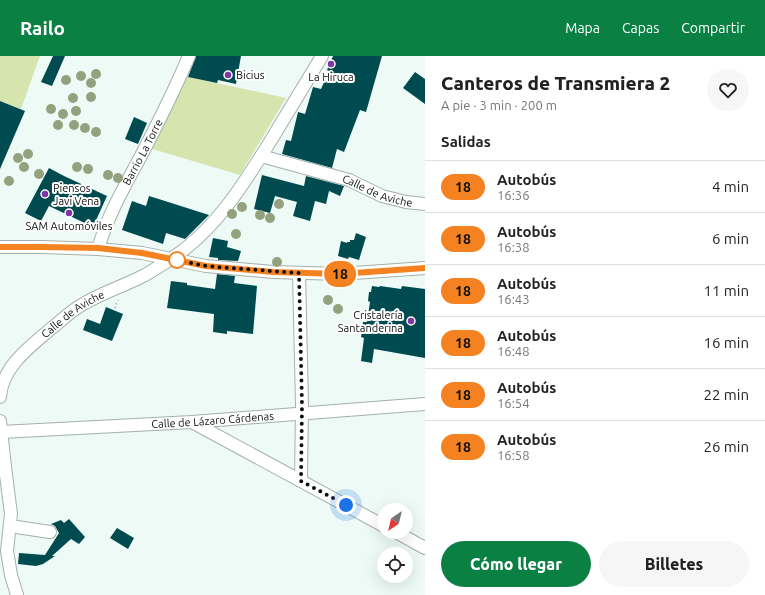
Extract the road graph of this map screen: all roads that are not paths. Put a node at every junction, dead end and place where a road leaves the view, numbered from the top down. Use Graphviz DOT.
graph roads {
  1 [pos="189,56"];
  2 [pos="322,56"];
  3 [pos="261,156"];
  4 [pos="425,204"];
  5 [pos="0,247"];
  6 [pos="98,248"];
  7 [pos="171,259"];
  8 [pos="425,268"];
  9 [pos="299,273"];
  10 [pos="0,397"];
  11 [pos="425,404"];
  12 [pos="302,414"];
  13 [pos="192,422"];
  14 [pos="0,427"];
  15 [pos="301,481"];
  16 [pos="377,522"];
  17 [pos="10,526"];
  18 [pos="50,532"];
  19 [pos="409,539"];
  20 [pos="425,548"];
  21 [pos="17,595"];
  1 -- 6 [label="street, Barrio La Torre"];
  2 -- 3 [label="street, Calle de Aviche"];
  3 -- 4 [label="street, Calle de Aviche"];
  3 -- 7 [label="street, Calle de Aviche"];
  5 -- 6 [label="street"];
  6 -- 7 [label="street"];
  7 -- 9 [label="street"];
  7 -- 10 [label="street, Calle de Aviche"];
  8 -- 9 [label="street"];
  9 -- 12 [label="street"];
  11 -- 12 [label="street, Calle de Lázaro Cárdenas"];
  12 -- 13 [label="street, Calle de Lázaro Cárdenas"];
  12 -- 15 [label="street"];
  13 -- 14 [label="street, Calle de Lázaro Cárdenas"];
  13 -- 15 [label="street"];
  14 -- 17 [label="street"];
  15 -- 16 [label="street"];
  17 -- 18 [label="street"];
  17 -- 21 [label="street"];
  19 -- 20 [label="street"];
}
